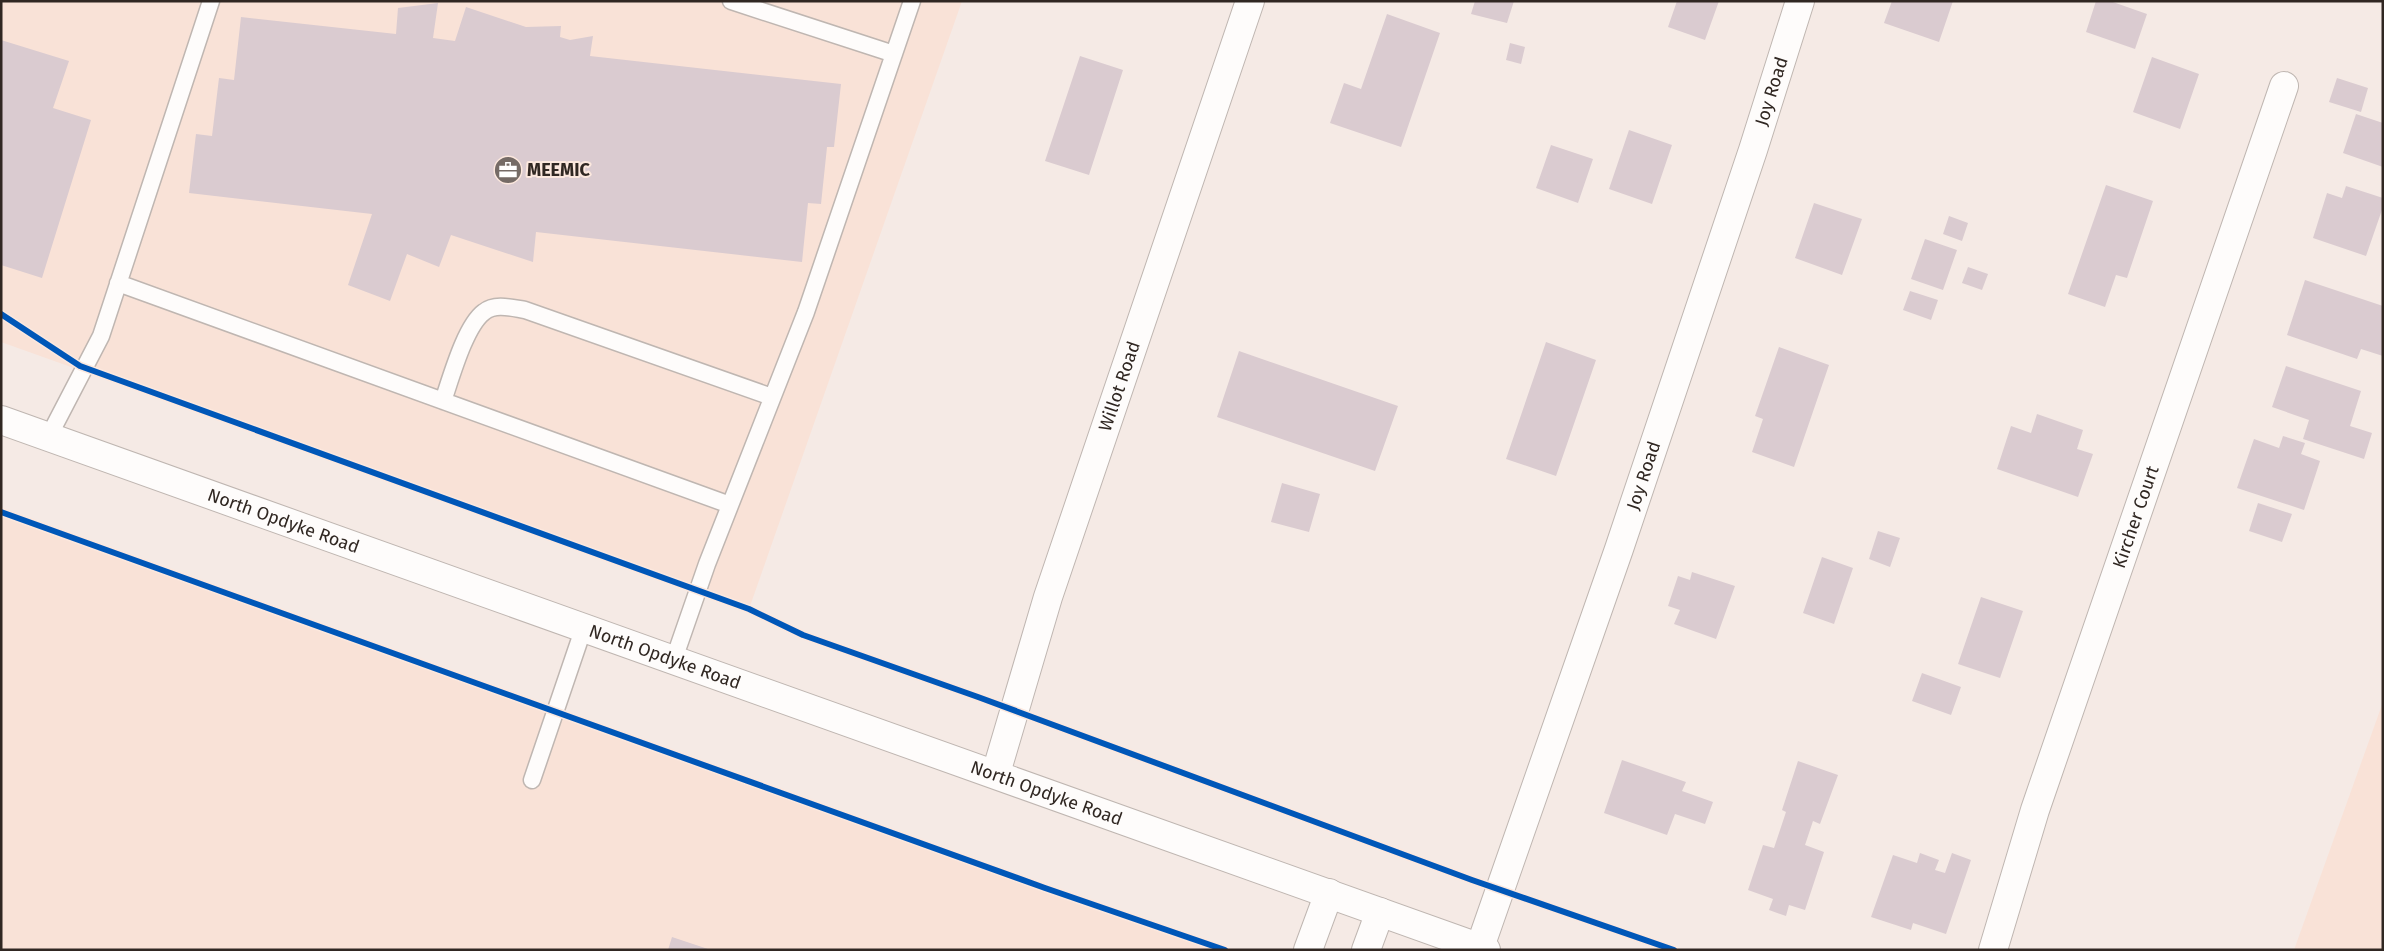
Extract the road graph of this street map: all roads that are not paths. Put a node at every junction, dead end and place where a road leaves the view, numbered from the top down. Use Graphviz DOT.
graph roads {
  1 [pos="211,1"];
  2 [pos="731,1"];
  3 [pos="912,1"];
  4 [pos="1250,1"];
  5 [pos="1800,1"];
  6 [pos="894,54"];
  7 [pos="2284,86"];
  8 [pos="118,283"];
  9 [pos="772,397"];
  10 [pos="443,401"];
  11 [pos="1,420"];
  12 [pos="49,436"];
  13 [pos="730,505"];
  14 [pos="584,627"];
  15 [pos="674,659"];
  16 [pos="996,773"];
  17 [pos="532,780"];
  18 [pos="1329,893"];
  19 [pos="1380,912"];
  20 [pos="1483,949"];
  21 [pos="1308,950"];
  22 [pos="1366,950"];
  23 [pos="1992,950"];
  1 -- 8 [label="lane"];
  2 -- 6 [label="lane"];
  3 -- 6 [label="lane"];
  4 -- 16 [label="street, Willot Road"];
  5 -- 20 [label="street, Joy Road"];
  6 -- 9 [label="lane"];
  7 -- 23 [label="street, Kircher Court"];
  8 -- 10 [label="lane"];
  8 -- 12 [label="lane"];
  9 -- 10 [label="lane"];
  9 -- 13 [label="lane"];
  10 -- 13 [label="lane"];
  11 -- 12 [label="street, North Opdyke Road"];
  12 -- 14 [label="street, North Opdyke Road"];
  13 -- 15 [label="lane"];
  14 -- 15 [label="street, North Opdyke Road"];
  14 -- 17 [label="lane"];
  15 -- 16 [label="street, North Opdyke Road"];
  16 -- 18 [label="street, North Opdyke Road"];
  18 -- 19 [label="street, North Opdyke Road"];
  18 -- 21 [label="street"];
  19 -- 20 [label="street, North Opdyke Road"];
  19 -- 22 [label="street"];
}
